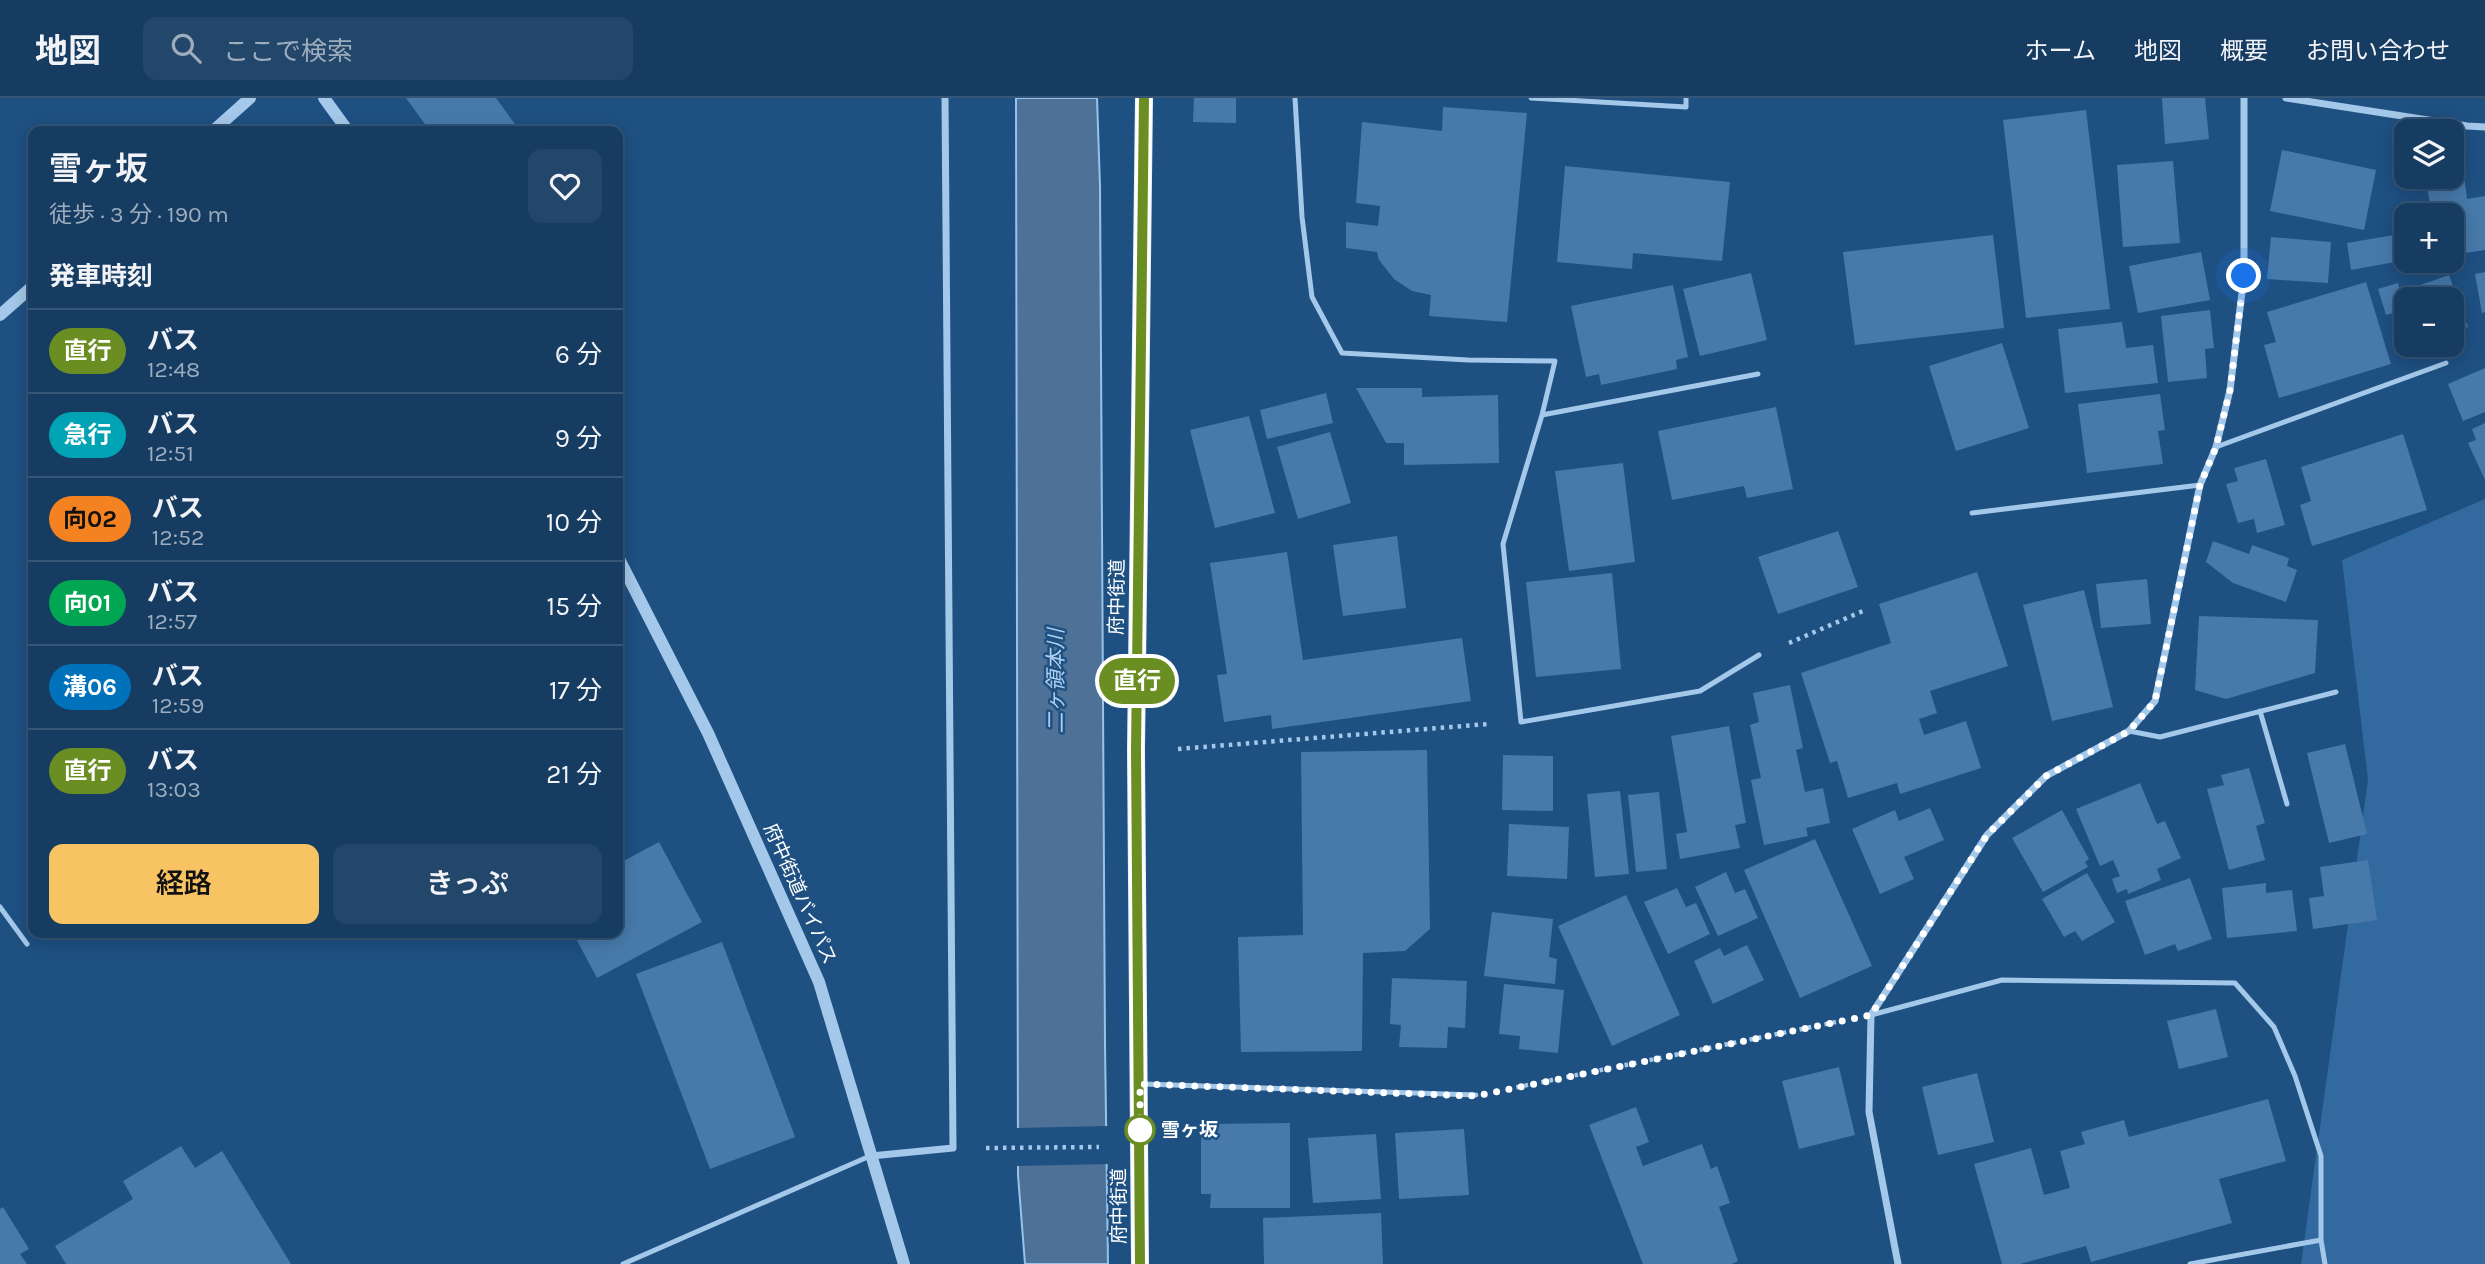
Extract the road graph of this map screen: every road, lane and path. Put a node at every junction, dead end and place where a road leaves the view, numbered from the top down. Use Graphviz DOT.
graph roads {
  1 [pos="250,98"];
  2 [pos="324,98"];
  3 [pos="945,98"];
  4 [pos="1144,98"];
  5 [pos="1294,98"];
  6 [pos="1531,98"];
  7 [pos="1686,98"];
  8 [pos="2244,98"];
  9 [pos="2286,98"];
  10 [pos="219,126"];
  11 [pos="344,126"];
  12 [pos="2485,127"];
  13 [pos="28,290"];
  14 [pos="0,315"];
  15 [pos="2446,363"];
  16 [pos="1758,373"];
  17 [pos="1542,415"];
  18 [pos="2216,447"];
  19 [pos="2200,485"];
  20 [pos="1972,513"];
  21 [pos="623,567"];
  22 [pos="1863,611"];
  23 [pos="1759,656"];
  24 [pos="2336,692"];
  25 [pos="2260,711"];
  26 [pos="1521,722"];
  27 [pos="2129,731"];
  28 [pos="1178,749"];
  29 [pos="2287,804"];
  30 [pos="0,908"];
  31 [pos="27,944"];
  32 [pos="1871,1015"];
  33 [pos="1140,1084"];
  34 [pos="1476,1096"];
  35 [pos="1099,1147"];
  36 [pos="1004,1148"];
  37 [pos="870,1156"];
  38 [pos="2321,1240"];
  39 [pos="622,1264"];
  40 [pos="904,1264"];
  41 [pos="1140,1264"];
  42 [pos="1898,1264"];
  43 [pos="2190,1264"];
  44 [pos="2325,1264"];
  1 -- 10 [label="street"];
  2 -- 11 [label="street"];
  3 -- 37 [label="street"];
  4 -- 33 [label="main road, 府中街道"];
  5 -- 17 [label="lane"];
  6 -- 7 [label="lane"];
  8 -- 18 [label="street"];
  9 -- 12 [label="street"];
  13 -- 14 [label="street"];
  15 -- 18 [label="lane"];
  16 -- 17 [label="lane"];
  17 -- 26 [label="lane"];
  18 -- 19 [label="street"];
  19 -- 20 [label="lane"];
  19 -- 27 [label="street"];
  21 -- 37 [label="street, 府中街道バイパス"];
  22 -- 23 [label="path"];
  23 -- 26 [label="lane"];
  24 -- 25 [label="lane"];
  25 -- 27 [label="lane"];
  25 -- 29 [label="lane"];
  26 -- 28 [label="path"];
  27 -- 32 [label="street"];
  30 -- 31 [label="lane"];
  32 -- 34 [label="path"];
  32 -- 38 [label="lane"];
  32 -- 42 [label="street"];
  33 -- 34 [label="lane"];
  33 -- 41 [label="main road, 府中街道"];
  35 -- 36 [label="path"];
  37 -- 39 [label="lane"];
  37 -- 40 [label="street, 府中街道バイパス"];
  38 -- 43 [label="lane"];
  38 -- 44 [label="lane"];
}
